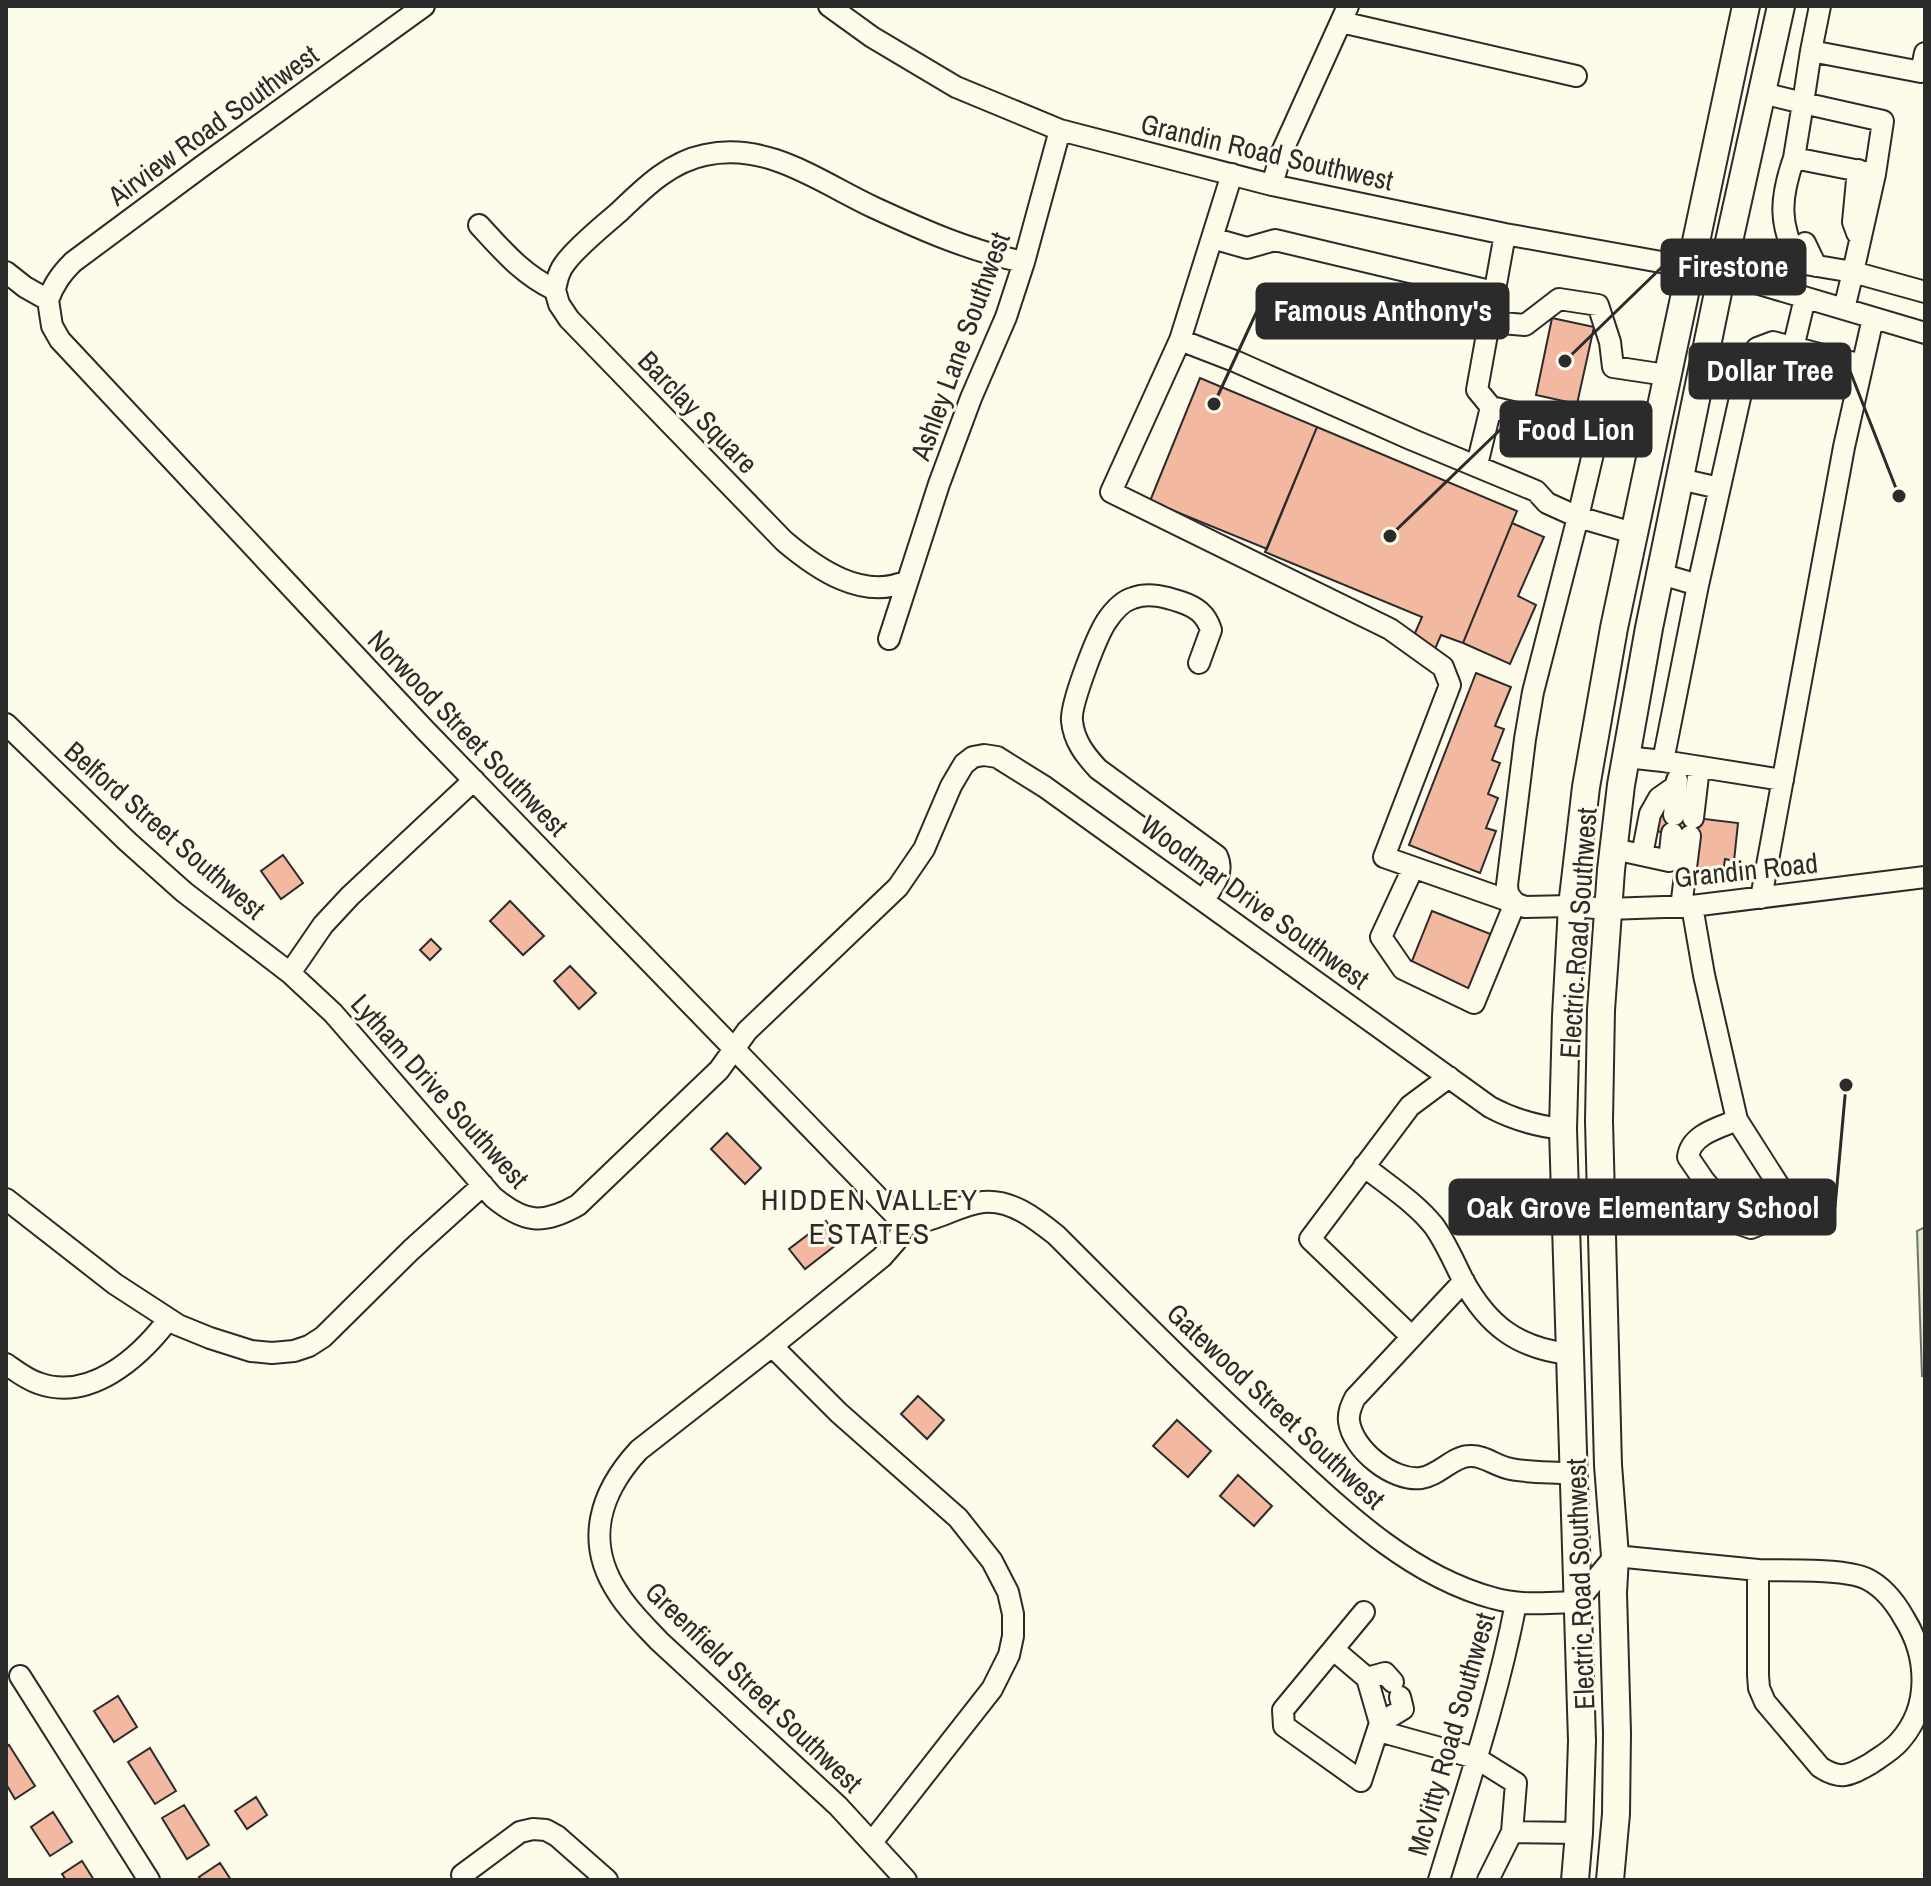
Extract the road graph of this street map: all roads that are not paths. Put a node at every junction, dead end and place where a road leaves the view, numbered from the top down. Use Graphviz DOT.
graph roads {
  1 [pos="424,6"];
  2 [pos="829,6"];
  3 [pos="1746,6"];
  4 [pos="1781,6"];
  5 [pos="1820,6"];
  6 [pos="1831,6"];
  7 [pos="1344,14"];
  8 [pos="1811,48"];
  9 [pos="1925,53"];
  10 [pos="1576,76"];
  11 [pos="1762,93"];
  12 [pos="1803,103"];
  13 [pos="1060,130"];
  14 [pos="1794,158"];
  15 [pos="1867,172"];
  16 [pos="1232,174"];
  17 [pos="1272,185"];
  18 [pos="1784,207"];
  19 [pos="479,225"];
  20 [pos="1505,234"];
  21 [pos="1212,238"];
  22 [pos="1024,262"];
  23 [pos="1816,266"];
  24 [pos="1689,267"];
  25 [pos="6,272"];
  26 [pos="1853,272"];
  27 [pos="1722,273"];
  28 [pos="555,290"];
  29 [pos="1494,292"];
  30 [pos="1925,292"];
  31 [pos="1805,298"];
  32 [pos="48,300"];
  33 [pos="1844,309"];
  34 [pos="1873,318"];
  35 [pos="1489,322"];
  36 [pos="1925,333"];
  37 [pos="1180,340"];
  38 [pos="1793,348"];
  39 [pos="1862,365"];
  40 [pos="1666,375"];
  41 [pos="1491,407"];
  42 [pos="1477,465"];
  43 [pos="1680,479"];
  44 [pos="1719,488"];
  45 [pos="1578,517"];
  46 [pos="1633,533"];
  47 [pos="1661,574"];
  48 [pos="907,581"];
  49 [pos="1698,585"];
  50 [pos="889,639"];
  51 [pos="1199,663"];
  52 [pos="6,724"];
  53 [pos="1626,757"];
  54 [pos="1671,762"];
  55 [pos="1699,767"];
  56 [pos="474,780"];
  57 [pos="1783,780"];
  58 [pos="1676,786"];
  59 [pos="938,816"];
  60 [pos="1682,825"];
  61 [pos="1614,849"];
  62 [pos="1642,855"];
  63 [pos="1678,862"];
  64 [pos="1413,868"];
  65 [pos="1925,877"];
  66 [pos="1761,898"];
  67 [pos="1204,900"];
  68 [pos="1515,903"];
  69 [pos="1572,906"];
  70 [pos="1687,906"];
  71 [pos="1608,909"];
  72 [pos="290,973"];
  73 [pos="734,1049"];
  74 [pos="1449,1077"];
  75 [pos="1737,1120"];
  76 [pos="1563,1129"];
  77 [pos="1364,1166"];
  78 [pos="483,1185"];
  79 [pos="6,1199"];
  80 [pos="907,1223"];
  81 [pos="1464,1281"];
  82 [pos="168,1320"];
  83 [pos="1412,1337"];
  84 [pos="772,1346"];
  85 [pos="1569,1354"];
  86 [pos="6,1364"];
  87 [pos="1573,1474"];
  88 [pos="1615,1556"];
  89 [pos="1758,1570"];
  90 [pos="1577,1602"];
  91 [pos="1516,1603"];
  92 [pos="1364,1612"];
  93 [pos="1334,1650"];
  94 [pos="20,1676"];
  95 [pos="1367,1678"];
  96 [pos="1379,1727"];
  97 [pos="1476,1758"];
  98 [pos="1512,1832"];
  99 [pos="1579,1833"];
  100 [pos="872,1842"];
  101 [pos="462,1875"];
  102 [pos="149,1880"];
  103 [pos="607,1880"];
  104 [pos="906,1880"];
  105 [pos="1439,1880"];
  106 [pos="1488,1880"];
  107 [pos="1575,1880"];
  108 [pos="1610,1880"];
  1 -- 32 [label="street, Airview Road Southwest"];
  2 -- 13 [label="street, Grandin Road Southwest"];
  3 -- 24 [label="main road, Electric Road Southwest"];
  4 -- 11 [label="main road, Electric Road Southwest"];
  5 -- 8 [label="street"];
  6 -- 8 [label="street"];
  7 -- 10 [label="street"];
  7 -- 17 [label="street"];
  8 -- 9 [label="street"];
  8 -- 12 [label="street"];
  11 -- 12 [label="street"];
  11 -- 27 [label="main road, Electric Road Southwest"];
  12 -- 14 [label="street"];
  12 -- 15 [label="street"];
  13 -- 16 [label="street, Grandin Road Southwest"];
  13 -- 22 [label="street, Ashley Lane Southwest"];
  14 -- 15 [label="street"];
  14 -- 18 [label="street"];
  15 -- 26 [label="street"];
  16 -- 17 [label="street, Grandin Road Southwest"];
  16 -- 21 [label="street"];
  17 -- 20 [label="street, Grandin Road Southwest"];
  18 -- 23 [label="street"];
  18 -- 23 [label="street"];
  19 -- 28 [label="street, Barclay Square"];
  20 -- 24 [label="street, Grandin Road Southwest"];
  20 -- 29 [label="street"];
  21 -- 29 [label="street"];
  21 -- 37 [label="street"];
  22 -- 28 [label="street"];
  22 -- 48 [label="street, Ashley Lane Southwest"];
  23 -- 26 [label="street"];
  24 -- 27 [label="street, Grandin Road Southwest"];
  24 -- 40 [label="main road, Electric Road Southwest"];
  25 -- 32 [label="street"];
  26 -- 30 [label="street"];
  26 -- 33 [label="street"];
  27 -- 31 [label="street, Grandin Road Southwest"];
  27 -- 43 [label="main road, Electric Road Southwest"];
  28 -- 48 [label="street, Barclay Square"];
  29 -- 35 [label="street"];
  31 -- 33 [label="street, Grandin Road Southwest"];
  31 -- 38 [label="street"];
  32 -- 56 [label="street, Norwood Street Southwest"];
  33 -- 34 [label="street, Grandin Road Southwest"];
  34 -- 36 [label="street, Grandin Road Southwest"];
  34 -- 39 [label="street"];
  35 -- 40 [label="street"];
  35 -- 41 [label="street"];
  37 -- 42 [label="street"];
  37 -- 64 [label="street, Grandin Road"];
  38 -- 39 [label="street"];
  38 -- 44 [label="street"];
  39 -- 57 [label="street"];
  40 -- 46 [label="main road, Electric Road Southwest"];
  41 -- 42 [label="street"];
  41 -- 45 [label="street"];
  42 -- 45 [label="street"];
  43 -- 44 [label="street"];
  43 -- 47 [label="main road, Electric Road Southwest"];
  44 -- 49 [label="street"];
  45 -- 46 [label="street"];
  45 -- 68 [label="street"];
  46 -- 69 [label="main road, Electric Road Southwest"];
  47 -- 49 [label="street"];
  47 -- 53 [label="main road, Electric Road Southwest"];
  48 -- 50 [label="street, Ashley Lane Southwest"];
  49 -- 54 [label="street"];
  51 -- 67 [label="street"];
  52 -- 72 [label="street, Belford Street Southwest"];
  53 -- 54 [label="street"];
  53 -- 61 [label="main road, Electric Road Southwest"];
  54 -- 55 [label="street"];
  54 -- 58 [label="street"];
  55 -- 57 [label="street"];
  55 -- 60 [label="street"];
  56 -- 72 [label="street"];
  56 -- 73 [label="street, Norwood Street Southwest"];
  57 -- 66 [label="street"];
  58 -- 60 [label="street"];
  58 -- 62 [label="street"];
  59 -- 67 [label="street, Woodmar Drive Southwest"];
  59 -- 73 [label="street, Lytham Drive Southwest"];
  60 -- 63 [label="street"];
  61 -- 62 [label="street"];
  61 -- 71 [label="main road, Electric Road Southwest"];
  62 -- 63 [label="street"];
  63 -- 70 [label="street"];
  64 -- 68 [label="street, Grandin Road"];
  64 -- 68 [label="street"];
  65 -- 66 [label="street, Grandin Road"];
  66 -- 70 [label="street, Grandin Road"];
  67 -- 74 [label="street, Woodmar Drive Southwest"];
  68 -- 69 [label="street, Grandin Road"];
  69 -- 71 [label="street, Grandin Road"];
  69 -- 76 [label="main road, Electric Road Southwest"];
  70 -- 71 [label="street, Grandin Road"];
  70 -- 75 [label="street"];
  71 -- 88 [label="main road, Electric Road Southwest"];
  72 -- 78 [label="street, Lytham Drive Southwest"];
  73 -- 78 [label="street, Lytham Drive Southwest"];
  73 -- 80 [label="street, Norwood Street Southwest"];
  74 -- 76 [label="street, Woodmar Drive Southwest"];
  74 -- 77 [label="street"];
  75 -- 75 [label="street"];
  76 -- 85 [label="main road, Electric Road Southwest"];
  77 -- 81 [label="street"];
  77 -- 83 [label="street"];
  78 -- 82 [label="street"];
  79 -- 82 [label="street"];
  80 -- 84 [label="street, Greenfield Street Southwest"];
  80 -- 91 [label="street, Gatewood Street Southwest"];
  81 -- 83 [label="street"];
  81 -- 85 [label="street"];
  82 -- 86 [label="street"];
  83 -- 87 [label="street"];
  84 -- 100 [label="street"];
  84 -- 100 [label="street, Greenfield Street Southwest"];
  85 -- 87 [label="main road, Electric Road Southwest"];
  87 -- 90 [label="main road, Electric Road Southwest"];
  88 -- 89 [label="street"];
  88 -- 90 [label="street"];
  88 -- 108 [label="main road, Electric Road Southwest"];
  89 -- 89 [label="street"];
  90 -- 91 [label="street, Gatewood Street Southwest"];
  90 -- 99 [label="main road, Electric Road Southwest"];
  91 -- 97 [label="street, McVitty Road Southwest"];
  92 -- 93 [label="street"];
  93 -- 95 [label="street"];
  93 -- 96 [label="street"];
  94 -- 102 [label="street"];
  95 -- 96 [label="street"];
  95 -- 96 [label="street"];
  96 -- 97 [label="street"];
  97 -- 98 [label="street"];
  97 -- 105 [label="street, McVitty Road Southwest"];
  98 -- 99 [label="street"];
  98 -- 106 [label="street"];
  99 -- 107 [label="main road, Electric Road Southwest"];
  100 -- 104 [label="street, Greenfield Street Southwest"];
  101 -- 103 [label="street"];
}
